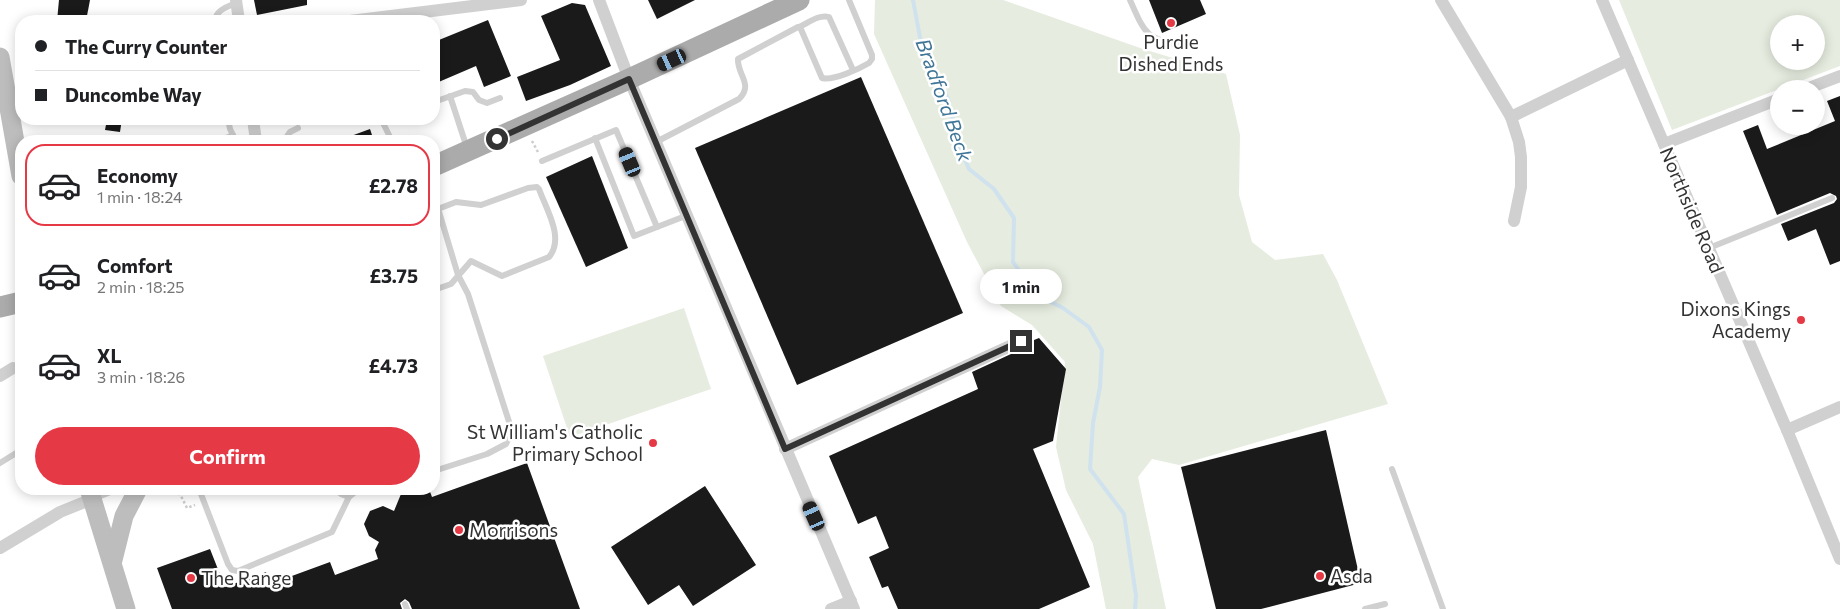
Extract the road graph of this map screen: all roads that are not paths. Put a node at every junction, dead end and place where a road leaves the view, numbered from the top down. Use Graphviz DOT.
graph roads {
  1 [pos="521,0"];
  2 [pos="599,0"];
  3 [pos="799,0"];
  4 [pos="849,0"];
  5 [pos="1130,0"];
  6 [pos="1441,0"];
  7 [pos="1602,0"];
  8 [pos="236,1"];
  9 [pos="217,15"];
  10 [pos="238,15"];
  11 [pos="402,15"];
  12 [pos="799,27"];
  13 [pos="1183,46"];
  14 [pos="0,57"];
  15 [pos="1628,60"];
  16 [pos="852,70"];
  17 [pos="1840,76"];
  18 [pos="629,79"];
  19 [pos="1825,82"];
  20 [pos="450,96"];
  21 [pos="500,98"];
  22 [pos="440,100"];
  23 [pos="1770,103"];
  24 [pos="1511,117"];
  25 [pos="298,128"];
  26 [pos="288,135"];
  27 [pos="596,138"];
  28 [pos="15,142"];
  29 [pos="656,142"];
  30 [pos="1664,144"];
  31 [pos="468,151"];
  32 [pos="542,161"];
  33 [pos="440,163"];
  34 [pos="1832,198"];
  35 [pos="440,208"];
  36 [pos="688,215"];
  37 [pos="440,216"];
  38 [pos="1514,221"];
  39 [pos="657,226"];
  40 [pos="1709,248"];
  41 [pos="458,275"];
  42 [pos="440,288"];
  43 [pos="15,303"];
  44 [pos="0,307"];
  45 [pos="1021,341"];
  46 [pos="13,368"];
  47 [pos="0,376"];
  48 [pos="1840,408"];
  49 [pos="1787,430"];
  50 [pos="785,449"];
  51 [pos="15,454"];
  52 [pos="0,463"];
  53 [pos="1392,468"];
  54 [pos="440,469"];
  55 [pos="88,495"];
  56 [pos="90,495"];
  57 [pos="135,495"];
  58 [pos="202,495"];
  59 [pos="344,495"];
  60 [pos="352,495"];
  61 [pos="349,497"];
  62 [pos="0,548"];
  63 [pos="1840,558"];
  64 [pos="112,563"];
  65 [pos="1386,604"];
  66 [pos="853,605"];
  67 [pos="126,609"];
  68 [pos="831,609"];
  69 [pos="1365,609"];
  70 [pos="1443,609"];
  1 -- 11 [label="street"];
  2 -- 18 [label="street"];
  3 -- 18 [label="main road"];
  4 -- 16 [label="lane"];
  5 -- 13 [label="lane"];
  6 -- 24 [label="street"];
  7 -- 15 [label="street, Northside Road"];
  8 -- 9 [label="lane"];
  8 -- 10 [label="street"];
  12 -- 16 [label="lane"];
  12 -- 16 [label="lane"];
  12 -- 29 [label="lane"];
  14 -- 28 [label="main road"];
  15 -- 24 [label="street"];
  15 -- 30 [label="street, Northside Road"];
  17 -- 19 [label="street"];
  18 -- 29 [label="street"];
  18 -- 31 [label="main road"];
  20 -- 21 [label="lane"];
  20 -- 22 [label="lane"];
  20 -- 31 [label="lane"];
  23 -- 30 [label="street"];
  24 -- 38 [label="street"];
  25 -- 26 [label="lane"];
  27 -- 32 [label="lane"];
  27 -- 39 [label="lane"];
  27 -- 39 [label="lane"];
  29 -- 36 [label="street"];
  30 -- 40 [label="street, Northside Road"];
  31 -- 33 [label="main road"];
  34 -- 40 [label="lane"];
  35 -- 41 [label="lane"];
  36 -- 39 [label="lane"];
  36 -- 50 [label="street"];
  37 -- 41 [label="lane"];
  40 -- 49 [label="street, Northside Road"];
  41 -- 42 [label="lane"];
  41 -- 54 [label="lane"];
  43 -- 44 [label="main road"];
  45 -- 50 [label="street"];
  46 -- 47 [label="street"];
  48 -- 49 [label="street"];
  49 -- 63 [label="street, Northside Road"];
  50 -- 66 [label="street"];
  51 -- 52 [label="lane"];
  53 -- 70 [label="lane"];
  55 -- 62 [label="street"];
  56 -- 64 [label="main road"];
  57 -- 64 [label="main road"];
  58 -- 61 [label="lane"];
  59 -- 61 [label="lane"];
  60 -- 61 [label="lane"];
  64 -- 67 [label="main road"];
  65 -- 69 [label="lane"];
  66 -- 68 [label="street"];
}
